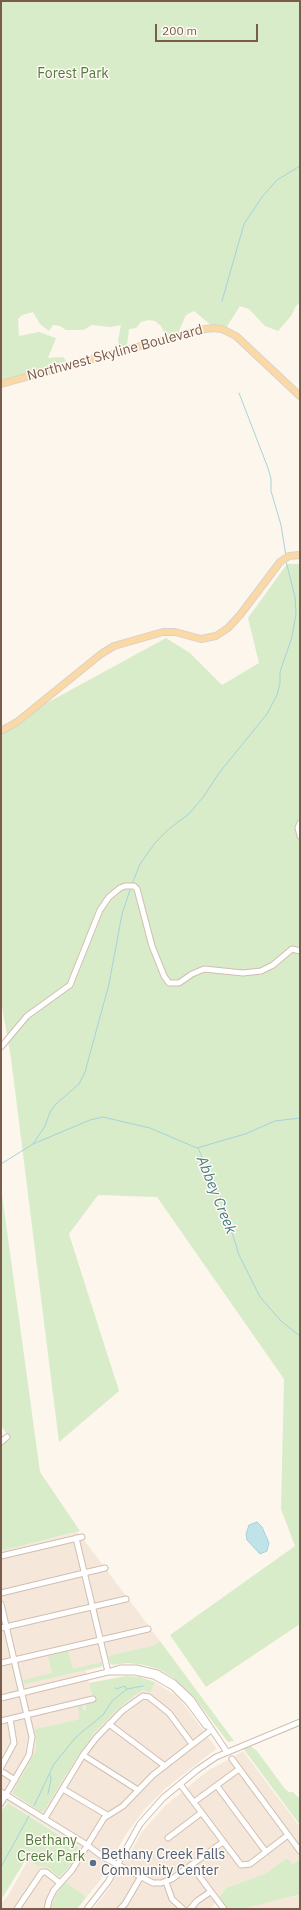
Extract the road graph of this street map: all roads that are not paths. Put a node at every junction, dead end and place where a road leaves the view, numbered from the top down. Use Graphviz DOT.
graph roads {
  1 [pos="1,384"];
  2 [pos="300,396"];
  3 [pos="300,555"];
  4 [pos="1,731"];
  5 [pos="300,823"];
  6 [pos="300,836"];
  7 [pos="300,951"];
  8 [pos="1,1047"];
  9 [pos="7,1437"];
  10 [pos="1,1442"];
  11 [pos="1,1556"];
  12 [pos="105,1568"];
  13 [pos="85,1573"];
  14 [pos="1,1593"];
  15 [pos="126,1599"];
  16 [pos="1,1604"];
  17 [pos="93,1606"];
  18 [pos="4,1628"];
  19 [pos="148,1629"];
  20 [pos="101,1640"];
  21 [pos="15,1660"];
  22 [pos="1,1663"];
  23 [pos="108,1672"];
  24 [pos="22,1693"];
  25 [pos="1,1698"];
  26 [pos="93,1699"];
  27 [pos="28,1715"];
  28 [pos="10,1719"];
  29 [pos="1,1721"];
  30 [pos="300,1722"];
  31 [pos="109,1724"];
  32 [pos="210,1729"];
  33 [pos="192,1744"];
  34 [pos="227,1752"];
  35 [pos="84,1755"];
  36 [pos="232,1759"];
  37 [pos="165,1766"];
  38 [pos="1,1768"];
  39 [pos="240,1769"];
  40 [pos="1,1771"];
  41 [pos="15,1780"];
  42 [pos="180,1784"];
  43 [pos="217,1786"];
  44 [pos="63,1789"];
  45 [pos="138,1790"];
  46 [pos="3,1794"];
  47 [pos="194,1802"];
  48 [pos="1,1803"];
  49 [pos="201,1813"];
  50 [pos="107,1815"];
  51 [pos="45,1818"];
  52 [pos="288,1836"];
  53 [pos="168,1838"];
  54 [pos="223,1842"];
  55 [pos="87,1844"];
  56 [pos="300,1851"];
  57 [pos="266,1852"];
  58 [pos="118,1865"];
  59 [pos="192,1865"];
  60 [pos="140,1878"];
  61 [pos="166,1882"];
  62 [pos="60,1883"];
  63 [pos="210,1892"];
  64 [pos="17,1909"];
  65 [pos="47,1909"];
  66 [pos="87,1909"];
  67 [pos="120,1909"];
  68 [pos="183,1909"];
  69 [pos="190,1909"];
  70 [pos="224,1909"];
  1 -- 2 [label="main road, Northwest Skyline Boulevard"];
  3 -- 4 [label="main road"];
  5 -- 6 [label="street"];
  7 -- 8 [label="street"];
  9 -- 10 [label="street"];
  11 -- 13 [label="street"];
  12 -- 13 [label="street"];
  13 -- 14 [label="street"];
  13 -- 17 [label="street"];
  15 -- 17 [label="street"];
  16 -- 18 [label="street"];
  17 -- 18 [label="street"];
  17 -- 20 [label="street"];
  18 -- 21 [label="street"];
  19 -- 20 [label="street"];
  20 -- 21 [label="street"];
  20 -- 23 [label="street"];
  21 -- 22 [label="street"];
  21 -- 24 [label="street"];
  23 -- 24 [label="street"];
  23 -- 32 [label="street"];
  24 -- 25 [label="street"];
  24 -- 27 [label="street"];
  26 -- 27 [label="street"];
  27 -- 28 [label="street"];
  27 -- 41 [label="street"];
  28 -- 29 [label="street"];
  28 -- 38 [label="street"];
  30 -- 34 [label="street"];
  31 -- 33 [label="street"];
  31 -- 35 [label="street"];
  31 -- 37 [label="street"];
  32 -- 33 [label="street"];
  32 -- 34 [label="street"];
  33 -- 37 [label="street"];
  34 -- 42 [label="street"];
  35 -- 44 [label="street"];
  35 -- 45 [label="street"];
  36 -- 39 [label="street"];
  37 -- 45 [label="street"];
  39 -- 43 [label="street"];
  39 -- 52 [label="street"];
  40 -- 41 [label="street"];
  41 -- 46 [label="street"];
  42 -- 47 [label="street"];
  42 -- 58 [label="street"];
  43 -- 47 [label="street"];
  43 -- 57 [label="street"];
  44 -- 50 [label="street"];
  44 -- 51 [label="street"];
  45 -- 50 [label="street"];
  46 -- 48 [label="street"];
  46 -- 51 [label="street"];
  47 -- 49 [label="street"];
  49 -- 53 [label="street"];
  49 -- 54 [label="street"];
  50 -- 55 [label="street"];
  51 -- 55 [label="street"];
  52 -- 56 [label="street"];
  52 -- 57 [label="street"];
  54 -- 57 [label="street"];
  54 -- 59 [label="street"];
  55 -- 58 [label="street"];
  55 -- 62 [label="street"];
  58 -- 60 [label="street"];
  58 -- 66 [label="street"];
  59 -- 61 [label="street"];
  59 -- 63 [label="street"];
  60 -- 61 [label="street"];
  60 -- 67 [label="street"];
  61 -- 68 [label="street"];
  62 -- 64 [label="street"];
  62 -- 65 [label="street"];
  63 -- 69 [label="street"];
  63 -- 70 [label="street"];
}
